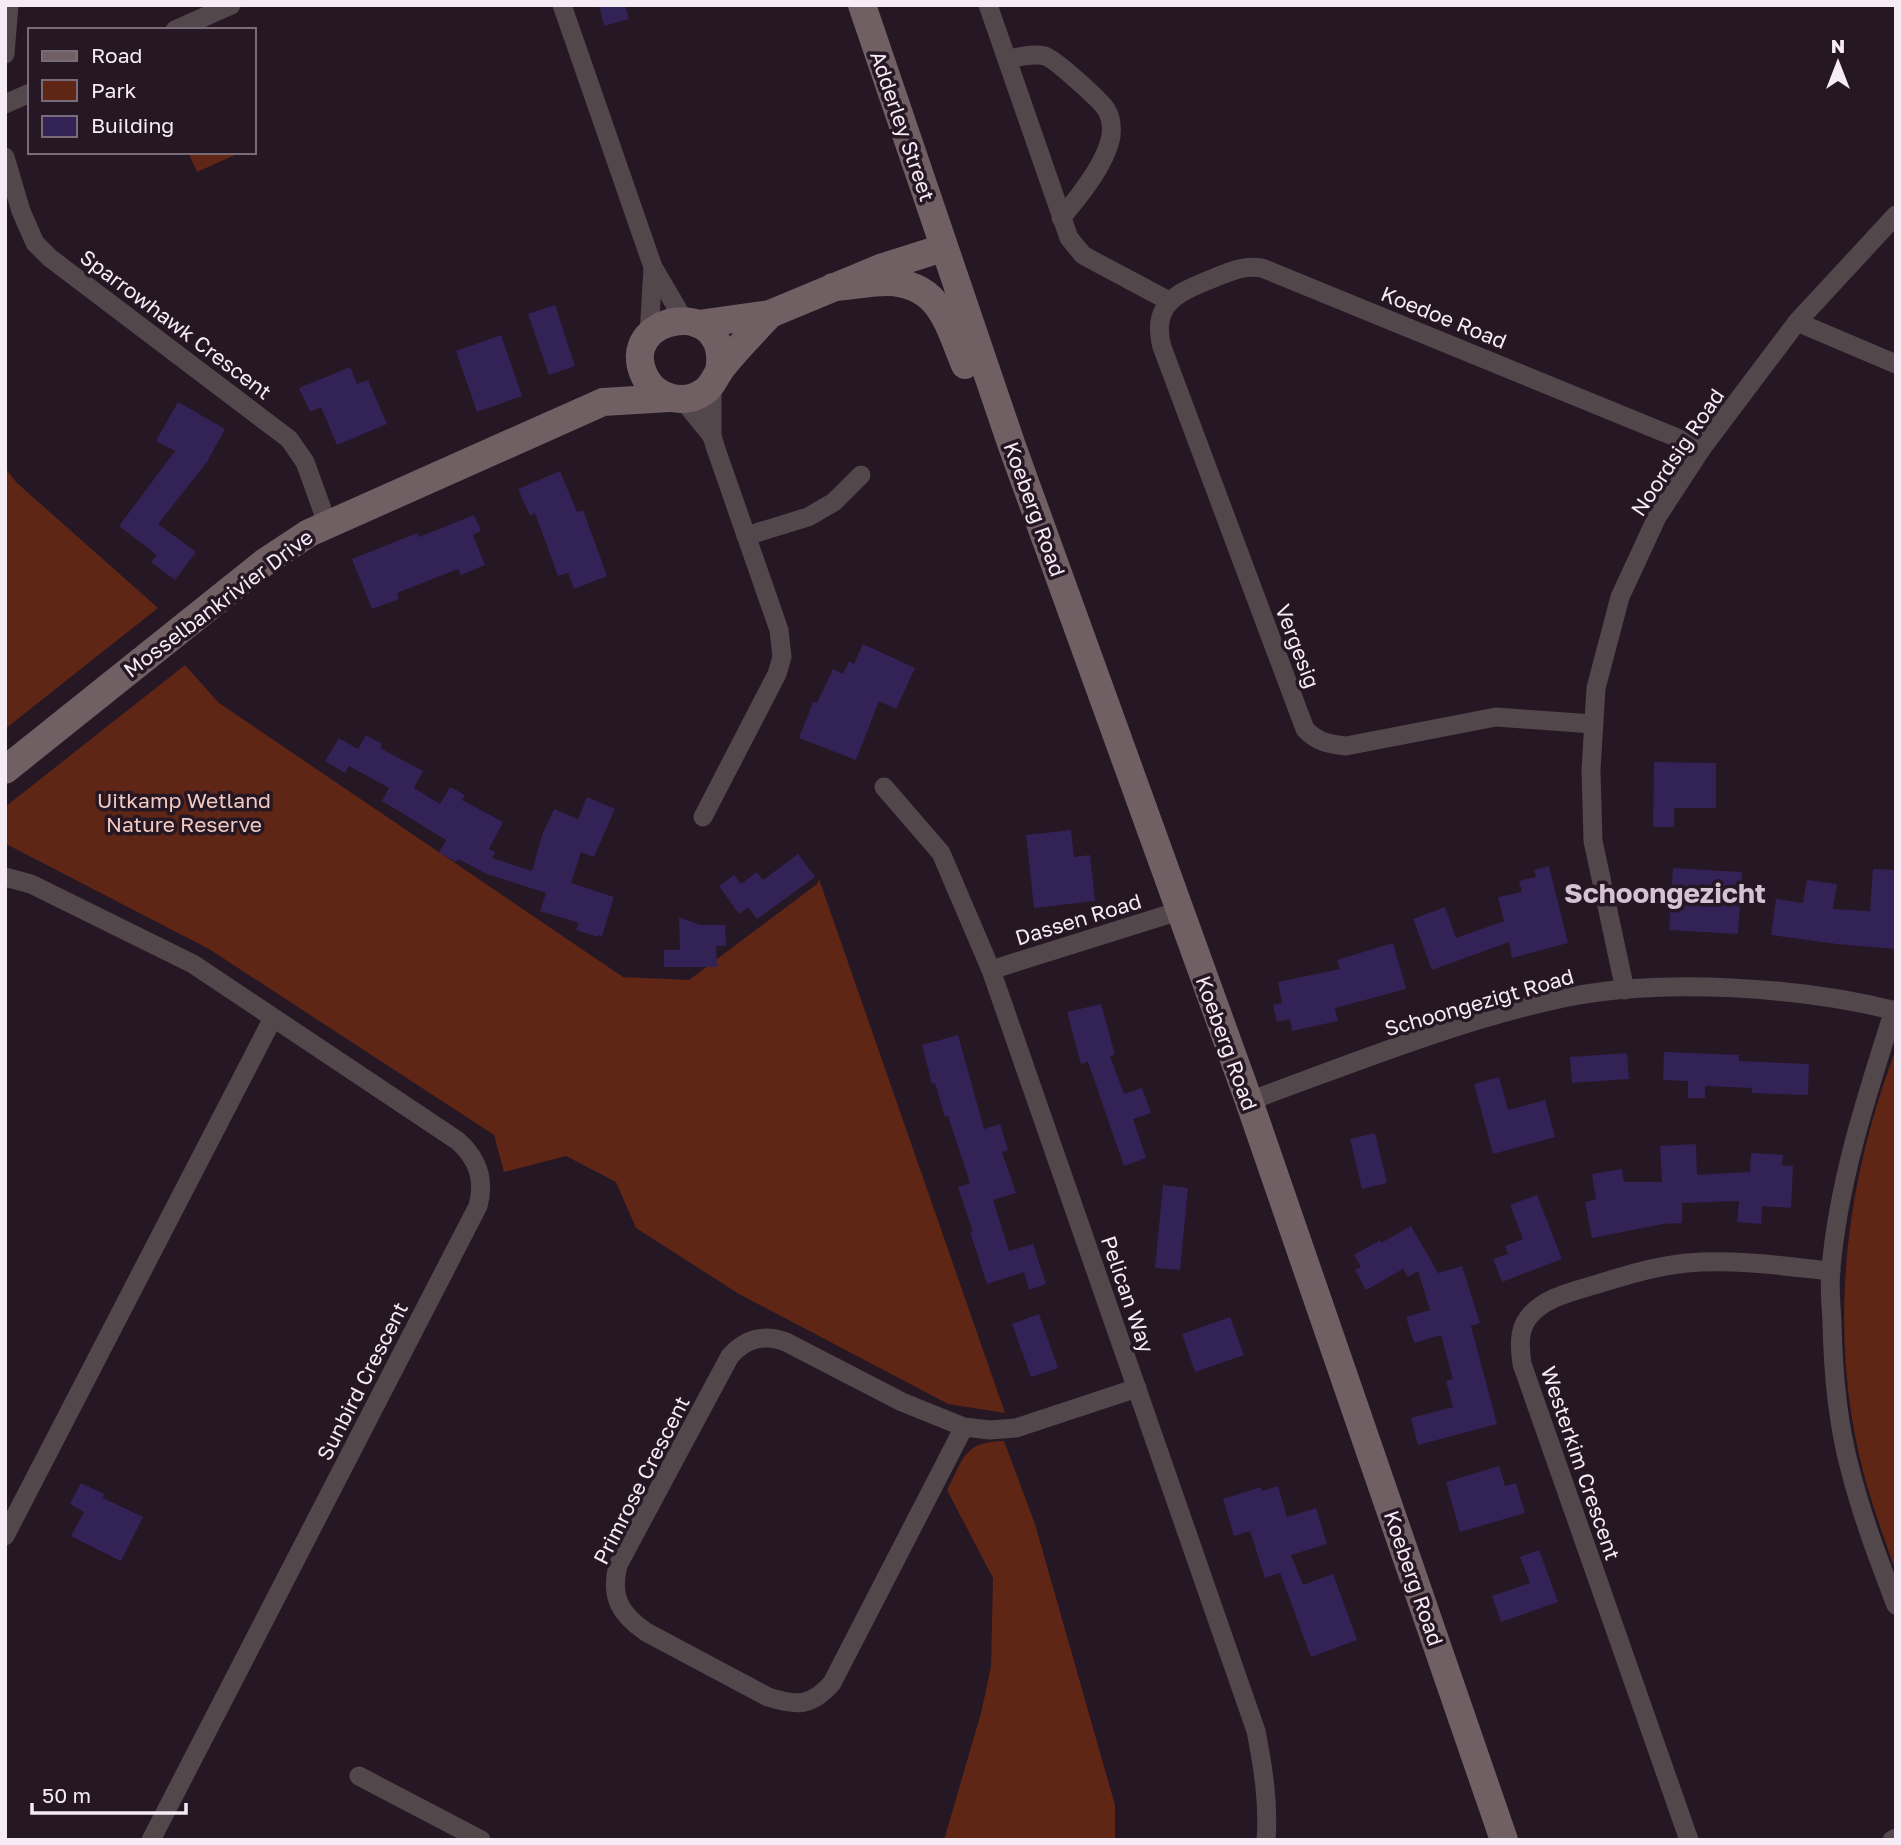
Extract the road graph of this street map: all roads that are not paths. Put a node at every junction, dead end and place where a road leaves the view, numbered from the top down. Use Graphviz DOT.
graph roads {
  1 [pos="9,5"];
  2 [pos="231,5"];
  3 [pos="562,5"];
  4 [pos="862,5"];
  5 [pos="988,5"];
  6 [pos="179,28"];
  7 [pos="5,54"];
  8 [pos="1008,59"];
  9 [pos="28,94"];
  10 [pos="5,104"];
  11 [pos="5,156"];
  12 [pos="1896,215"];
  13 [pos="1061,218"];
  14 [pos="943,248"];
  15 [pos="653,267"];
  16 [pos="834,287"];
  17 [pos="1169,301"];
  18 [pos="770,314"];
  19 [pos="691,322"];
  20 [pos="1797,323"];
  21 [pos="645,344"];
  22 [pos="1896,364"];
  23 [pos="715,378"];
  24 [pos="676,398"];
  25 [pos="603,402"];
  26 [pos="712,436"];
  27 [pos="1012,446"];
  28 [pos="1702,448"];
  29 [pos="860,475"];
  30 [pos="327,523"];
  31 [pos="746,536"];
  32 [pos="1593,724"];
  33 [pos="6,769"];
  34 [pos="884,787"];
  35 [pos="703,817"];
  36 [pos="5,863"];
  37 [pos="5,877"];
  38 [pos="31,884"];
  39 [pos="1179,911"];
  40 [pos="991,970"];
  41 [pos="1625,990"];
  42 [pos="1895,1011"];
  43 [pos="273,1018"];
  44 [pos="1249,1101"];
  45 [pos="1830,1271"];
  46 [pos="1136,1388"];
  47 [pos="964,1427"];
  48 [pos="5,1536"];
  49 [pos="1896,1605"];
  50 [pos="359,1776"];
  51 [pos="150,1840"];
  52 [pos="481,1840"];
  53 [pos="1266,1840"];
  54 [pos="1504,1840"];
  55 [pos="1689,1840"];
  1 -- 7 [label="street"];
  2 -- 6 [label="street"];
  3 -- 15 [label="street"];
  4 -- 14 [label="main road, Adderley Street"];
  5 -- 8 [label="street"];
  8 -- 13 [label="street"];
  8 -- 13 [label="street"];
  9 -- 10 [label="street"];
  11 -- 30 [label="street, Sparrowhawk Crescent"];
  12 -- 20 [label="street, Noordsig Road"];
  13 -- 17 [label="street"];
  14 -- 16 [label="main road, Mosselbankrivier Drive"];
  14 -- 27 [label="main road, Koeberg Road"];
  15 -- 19 [label="street"];
  15 -- 21 [label="street"];
  16 -- 18 [label="main road, Mosselbankrivier Drive"];
  16 -- 27 [label="main road"];
  17 -- 28 [label="street, Koedoe Road"];
  17 -- 32 [label="street, Vergesig"];
  18 -- 19 [label="main road, Mosselbankrivier Drive"];
  18 -- 23 [label="main road, Mosselbankrivier Drive"];
  19 -- 21 [label="main road, Mosselbankrivier Drive"];
  19 -- 23 [label="main road"];
  20 -- 22 [label="street"];
  20 -- 28 [label="street, Noordsig Road"];
  21 -- 24 [label="main road"];
  21 -- 25 [label="main road, Mosselbankrivier Drive"];
  23 -- 24 [label="main road, Mosselbankrivier Drive"];
  23 -- 26 [label="street"];
  24 -- 25 [label="main road, Mosselbankrivier Drive"];
  24 -- 26 [label="street"];
  25 -- 30 [label="main road, Mosselbankrivier Drive"];
  26 -- 31 [label="street"];
  27 -- 39 [label="main road, Koeberg Road"];
  28 -- 32 [label="street, Noordsig Road"];
  29 -- 31 [label="street"];
  30 -- 33 [label="main road, Mosselbankrivier Drive"];
  31 -- 35 [label="street"];
  32 -- 41 [label="street, Noordsig Road"];
  34 -- 40 [label="street, Pelican Way"];
  36 -- 38 [label="street, Sunbird Crescent"];
  37 -- 38 [label="street, Sunbird Crescent"];
  38 -- 43 [label="street, Sunbird Crescent"];
  39 -- 40 [label="street, Dassen Road"];
  39 -- 44 [label="main road, Koeberg Road"];
  40 -- 46 [label="street, Pelican Way"];
  41 -- 42 [label="street, Schoongezigt Road"];
  41 -- 44 [label="street, Schoongezigt Road"];
  42 -- 45 [label="street"];
  43 -- 48 [label="street"];
  43 -- 51 [label="street, Sunbird Crescent"];
  44 -- 54 [label="main road, Koeberg Road"];
  45 -- 49 [label="street"];
  45 -- 55 [label="street, Westerkim Crescent"];
  46 -- 47 [label="street, Primrose Crescent"];
  46 -- 53 [label="street, Pelican Way"];
  47 -- 47 [label="street, Primrose Crescent"];
  50 -- 52 [label="street"];
}
